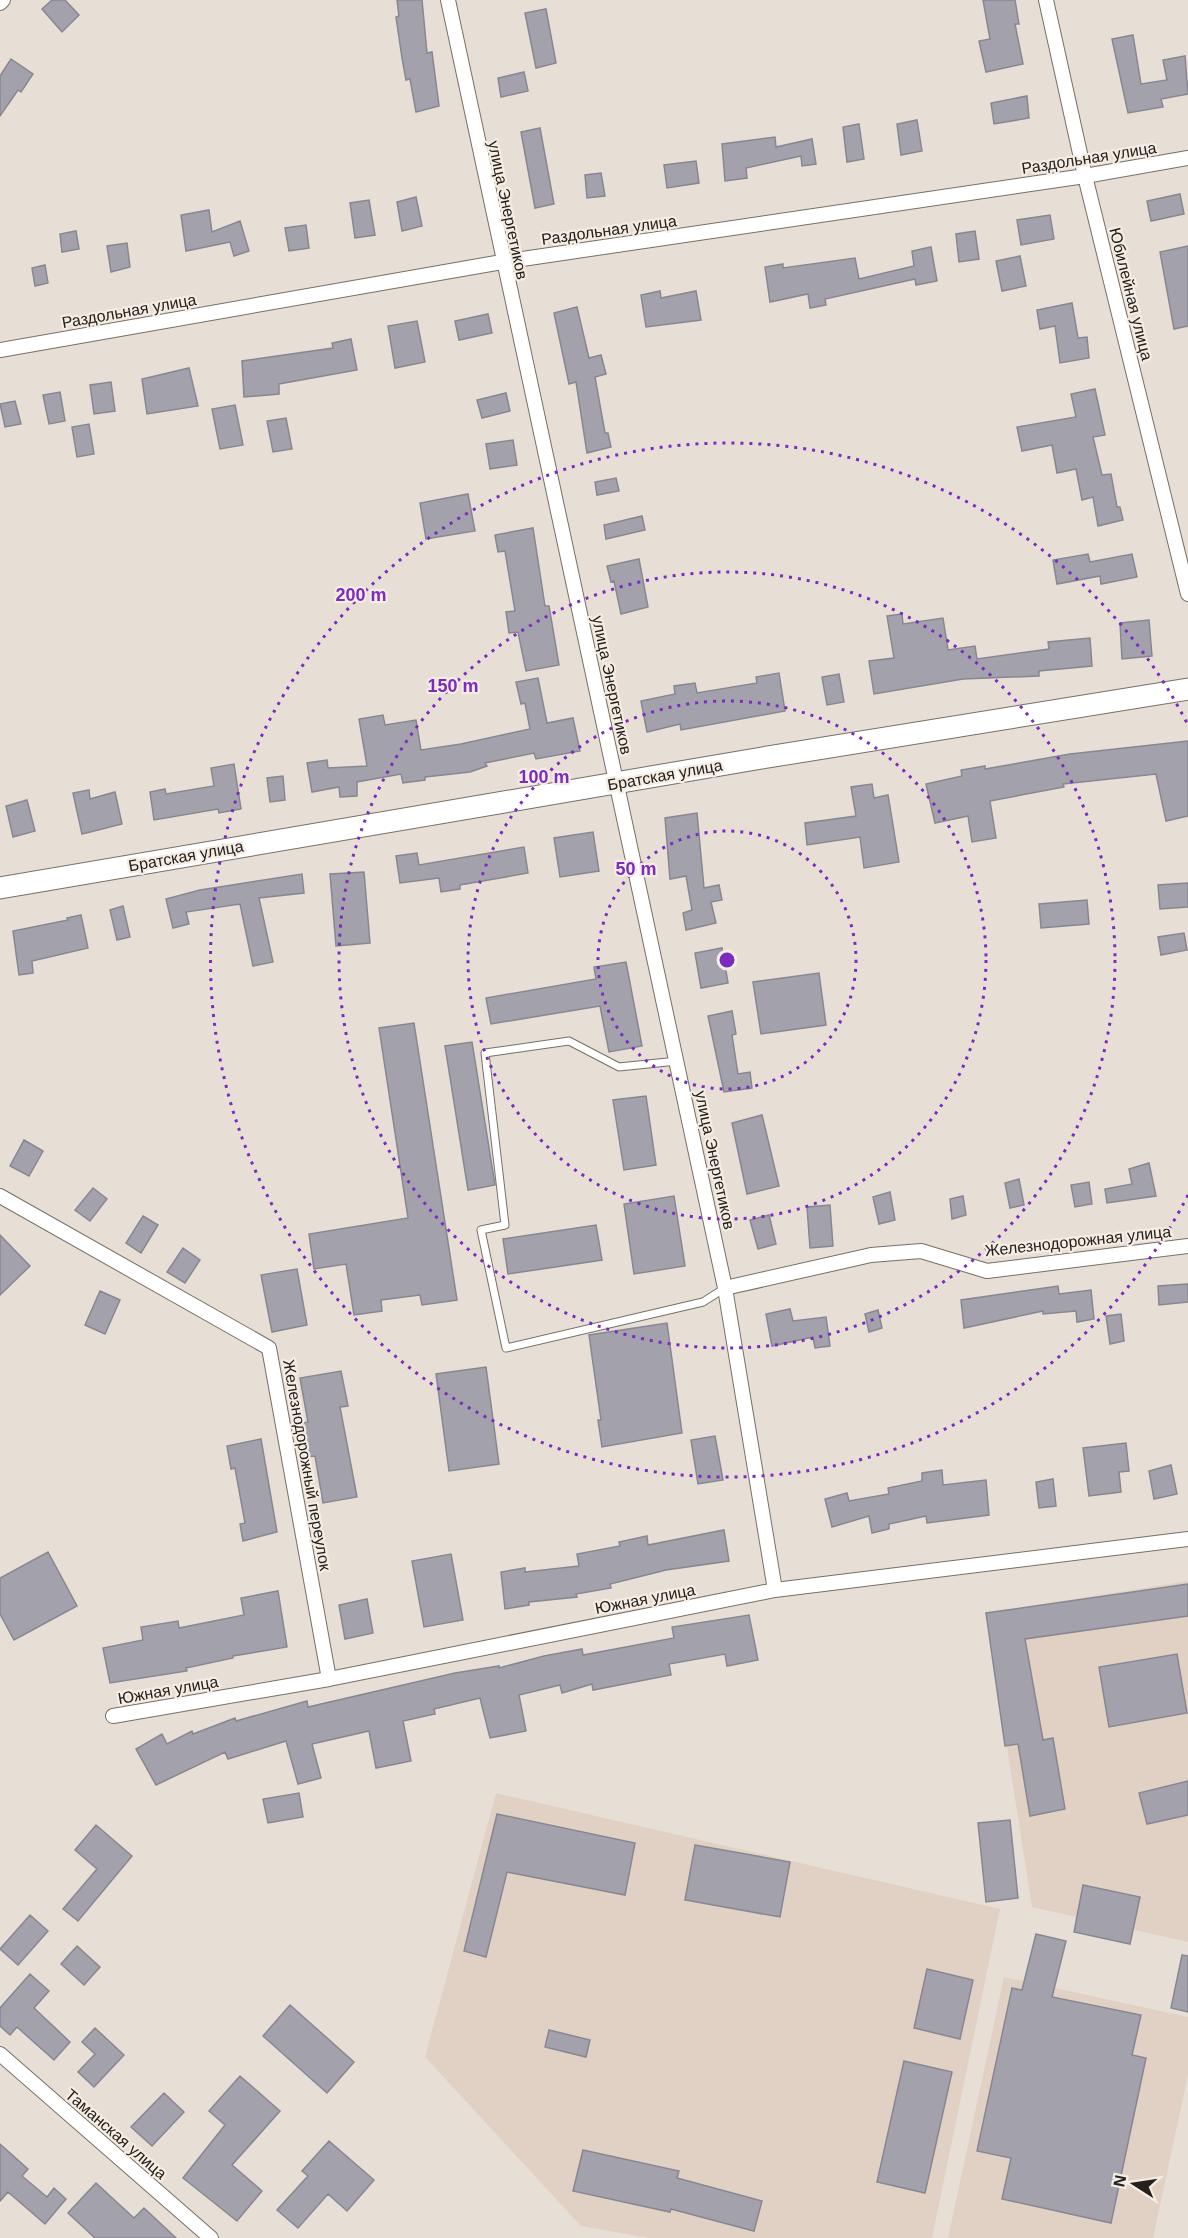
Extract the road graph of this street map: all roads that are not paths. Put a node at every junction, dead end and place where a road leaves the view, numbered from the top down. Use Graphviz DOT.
graph roads {
  1 [pos="448,0"];
  2 [pos="1046,0"];
  3 [pos="1188,158"];
  4 [pos="1085,176"];
  5 [pos="502,262"];
  6 [pos="0,350"];
  7 [pos="1188,594"];
  8 [pos="1188,689"];
  9 [pos="617,783"];
  10 [pos="0,888"];
  11 [pos="677,1062"];
  12 [pos="0,1196"];
  13 [pos="1188,1246"];
  14 [pos="725,1288"];
  15 [pos="1188,1539"];
  16 [pos="775,1590"];
  17 [pos="329,1679"];
  18 [pos="113,1716"];
  19 [pos="0,2054"];
  20 [pos="211,2238"];
  1 -- 5 [label="street, улица Энергетиков"];
  2 -- 4 [label="street, Юбилейная улица"];
  3 -- 4 [label="street, Раздольная улица"];
  4 -- 5 [label="street, Раздольная улица"];
  4 -- 7 [label="street, Юбилейная улица"];
  5 -- 6 [label="street, Раздольная улица"];
  5 -- 9 [label="street, улица Энергетиков"];
  8 -- 9 [label="main road, Братская улица"];
  9 -- 10 [label="main road, Братская улица"];
  9 -- 11 [label="street, улица Энергетиков"];
  11 -- 14 [label="street, улица Энергетиков"];
  11 -- 14 [label="lane"];
  12 -- 17 [label="street, Железнодорожный переулок"];
  13 -- 14 [label="street, Железнодорожная улица"];
  14 -- 16 [label="street, улица Энергетиков"];
  15 -- 16 [label="street, Южная улица"];
  16 -- 17 [label="street, Южная улица"];
  17 -- 18 [label="street, Южная улица"];
  19 -- 20 [label="street, Таманская улица"];
}
